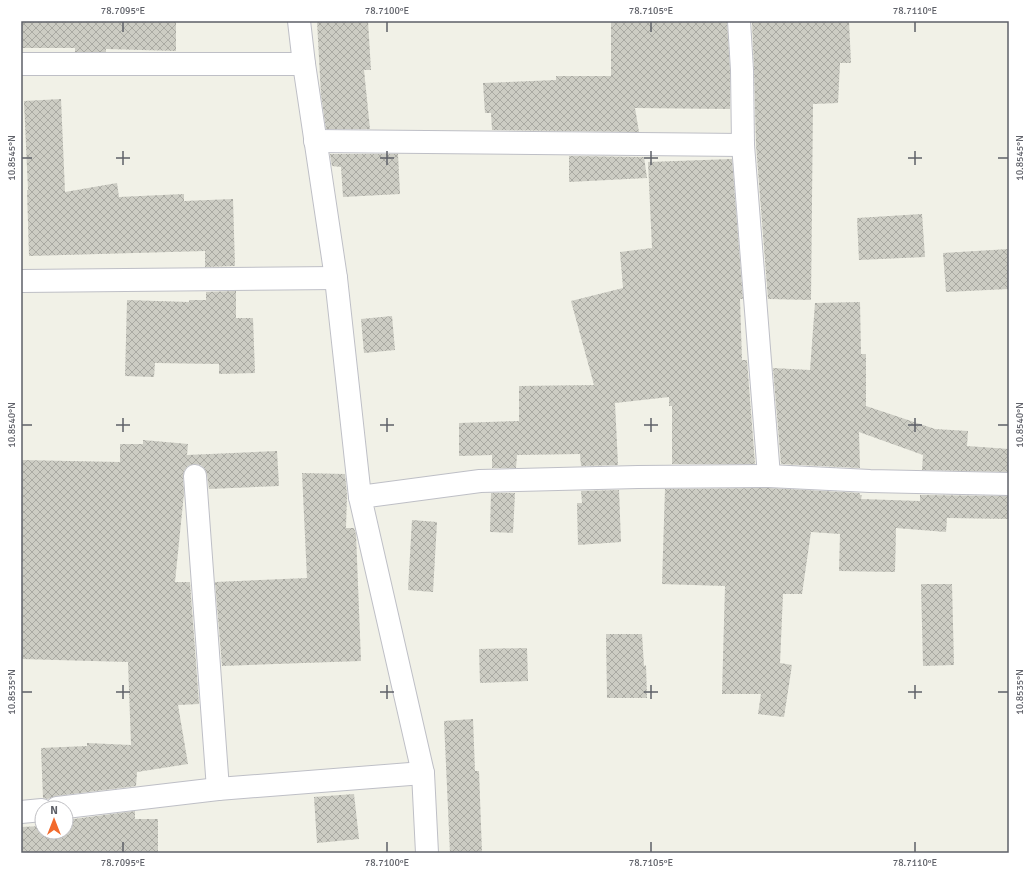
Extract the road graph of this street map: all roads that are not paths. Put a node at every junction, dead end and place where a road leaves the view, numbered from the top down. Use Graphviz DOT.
graph roads {
  1 [pos="299,21"];
  2 [pos="739,21"];
  3 [pos="21,64"];
  4 [pos="304,64"];
  5 [pos="315,141"];
  6 [pos="743,145"];
  7 [pos="336,278"];
  8 [pos="21,281"];
  9 [pos="195,476"];
  10 [pos="769,476"];
  11 [pos="1009,484"];
  12 [pos="360,497"];
  13 [pos="424,773"];
  14 [pos="218,789"];
  15 [pos="74,806"];
  16 [pos="34,811"];
  17 [pos="21,812"];
  18 [pos="427,853"];
  1 -- 4 [label="street"];
  2 -- 6 [label="street"];
  3 -- 4 [label="street"];
  4 -- 5 [label="street"];
  5 -- 6 [label="street"];
  5 -- 7 [label="street"];
  6 -- 10 [label="street"];
  7 -- 8 [label="street"];
  7 -- 12 [label="street"];
  9 -- 14 [label="street"];
  10 -- 11 [label="street"];
  10 -- 12 [label="street"];
  12 -- 13 [label="street"];
  13 -- 14 [label="street"];
  13 -- 18 [label="street"];
  14 -- 15 [label="street"];
  16 -- 17 [label="street"];
}
